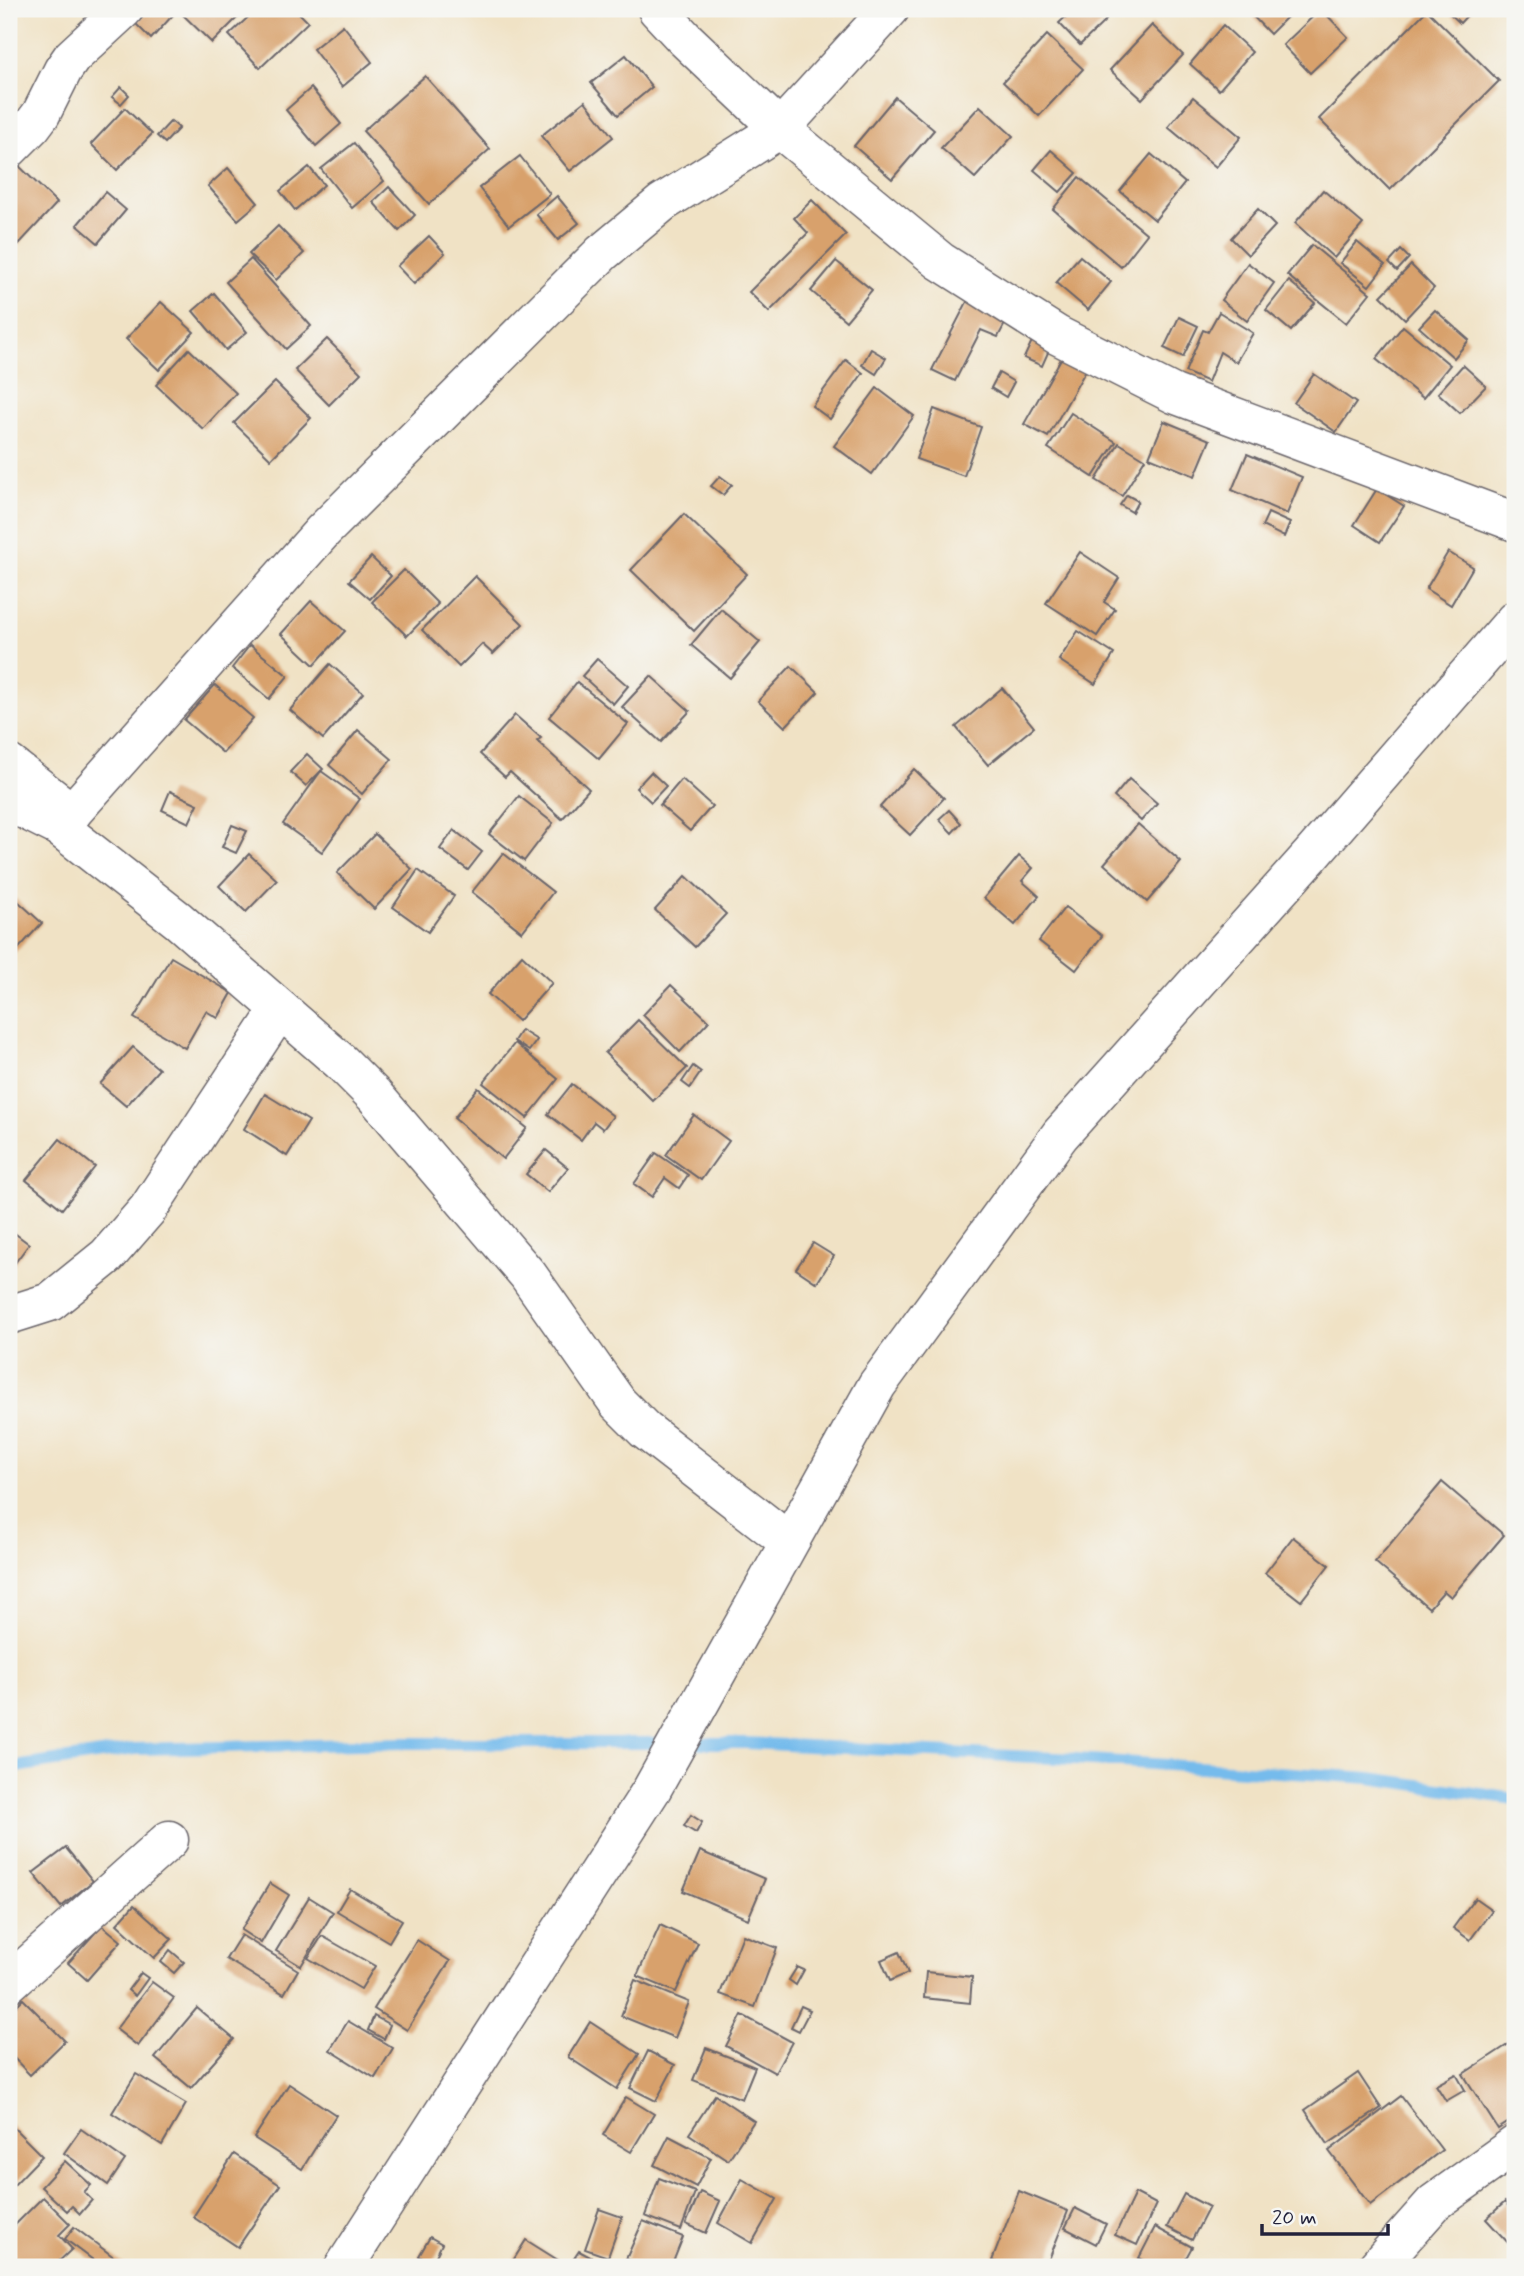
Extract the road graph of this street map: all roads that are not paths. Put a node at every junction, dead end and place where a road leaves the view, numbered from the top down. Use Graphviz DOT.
graph roads {
  1 [pos="124,9"];
  2 [pos="657,9"];
  3 [pos="890,9"];
  4 [pos="780,129"];
  5 [pos="9,149"];
  6 [pos="1515,522"];
  7 [pos="1515,620"];
  8 [pos="9,765"];
  9 [pos="9,805"];
  10 [pos="65,820"];
  11 [pos="280,1009"];
  12 [pos="9,1315"];
  13 [pos="788,1541"];
  14 [pos="169,1840"];
  15 [pos="9,1983"];
  16 [pos="1515,2145"];
  17 [pos="344,2267"];
  18 [pos="1377,2267"];
  1 -- 5 [label="street"];
  2 -- 4 [label="street"];
  3 -- 4 [label="street"];
  4 -- 6 [label="street"];
  4 -- 10 [label="street"];
  7 -- 13 [label="street"];
  8 -- 10 [label="street"];
  9 -- 10 [label="street"];
  10 -- 11 [label="street"];
  11 -- 12 [label="street"];
  11 -- 13 [label="street"];
  13 -- 17 [label="street"];
  14 -- 15 [label="street"];
  16 -- 18 [label="street"];
}
